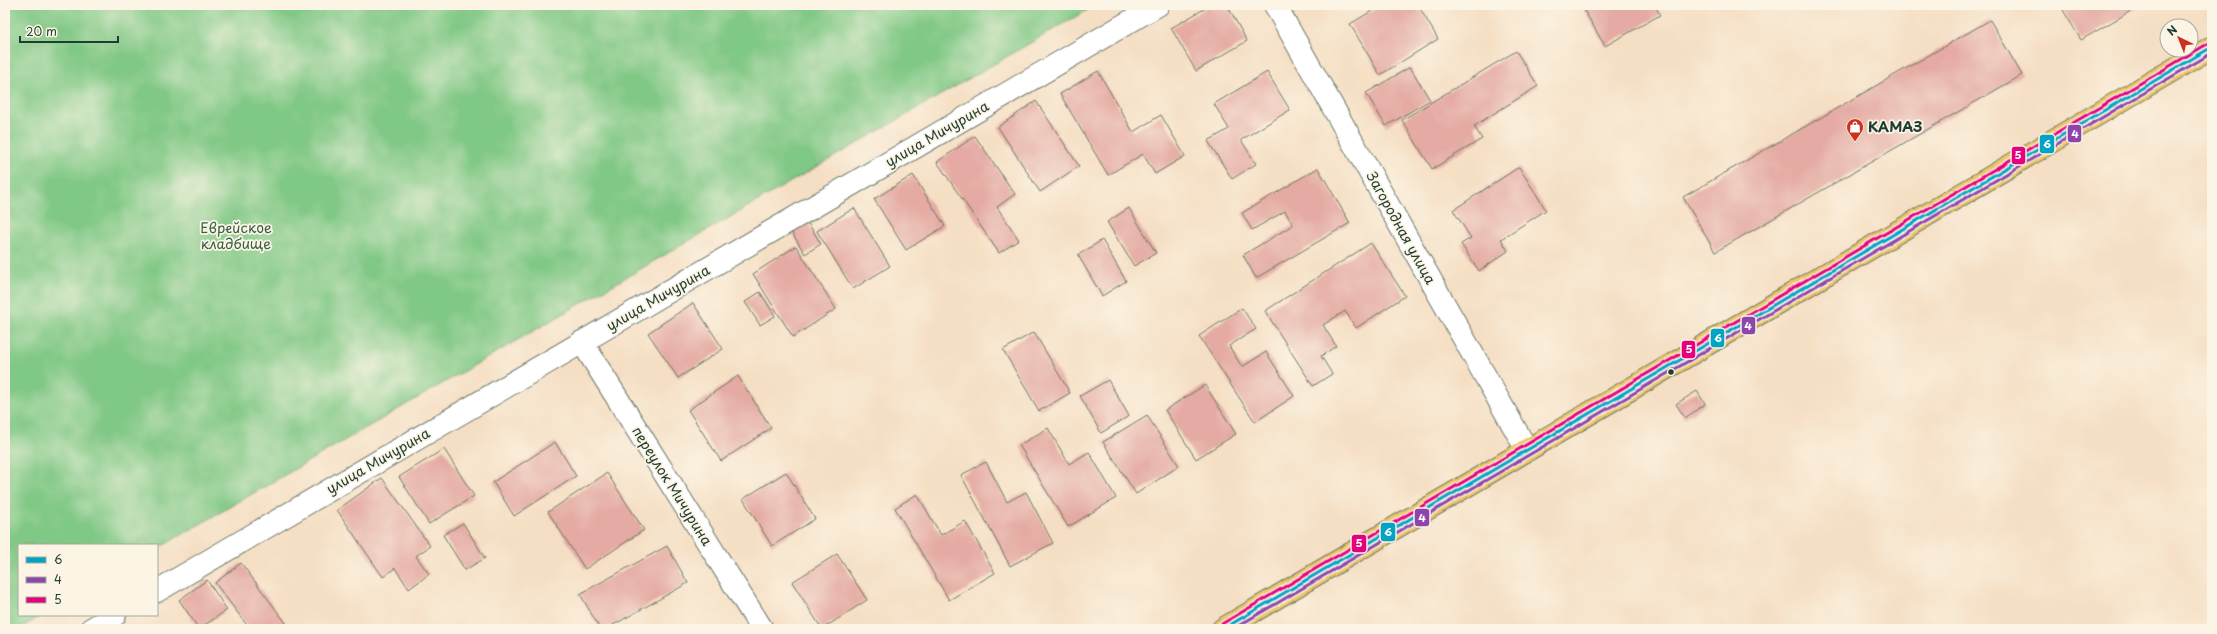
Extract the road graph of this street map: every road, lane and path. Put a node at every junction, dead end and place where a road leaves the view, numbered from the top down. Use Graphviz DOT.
graph roads {
  1 [pos="1158,5"];
  2 [pos="1275,5"];
  3 [pos="2212,47"];
  4 [pos="582,342"];
  5 [pos="1527,450"];
  6 [pos="158,590"];
  7 [pos="113,616"];
  8 [pos="92,629"];
  9 [pos="762,629"];
  10 [pos="1223,629"];
  1 -- 4 [label="street, улица Мичурина"];
  2 -- 5 [label="street, Загородная улица"];
  3 -- 5 [label="main road"];
  4 -- 6 [label="street, улица Мичурина"];
  4 -- 9 [label="street, переулок Мичурина"];
  5 -- 10 [label="main road"];
  7 -- 8 [label="street"];
}
